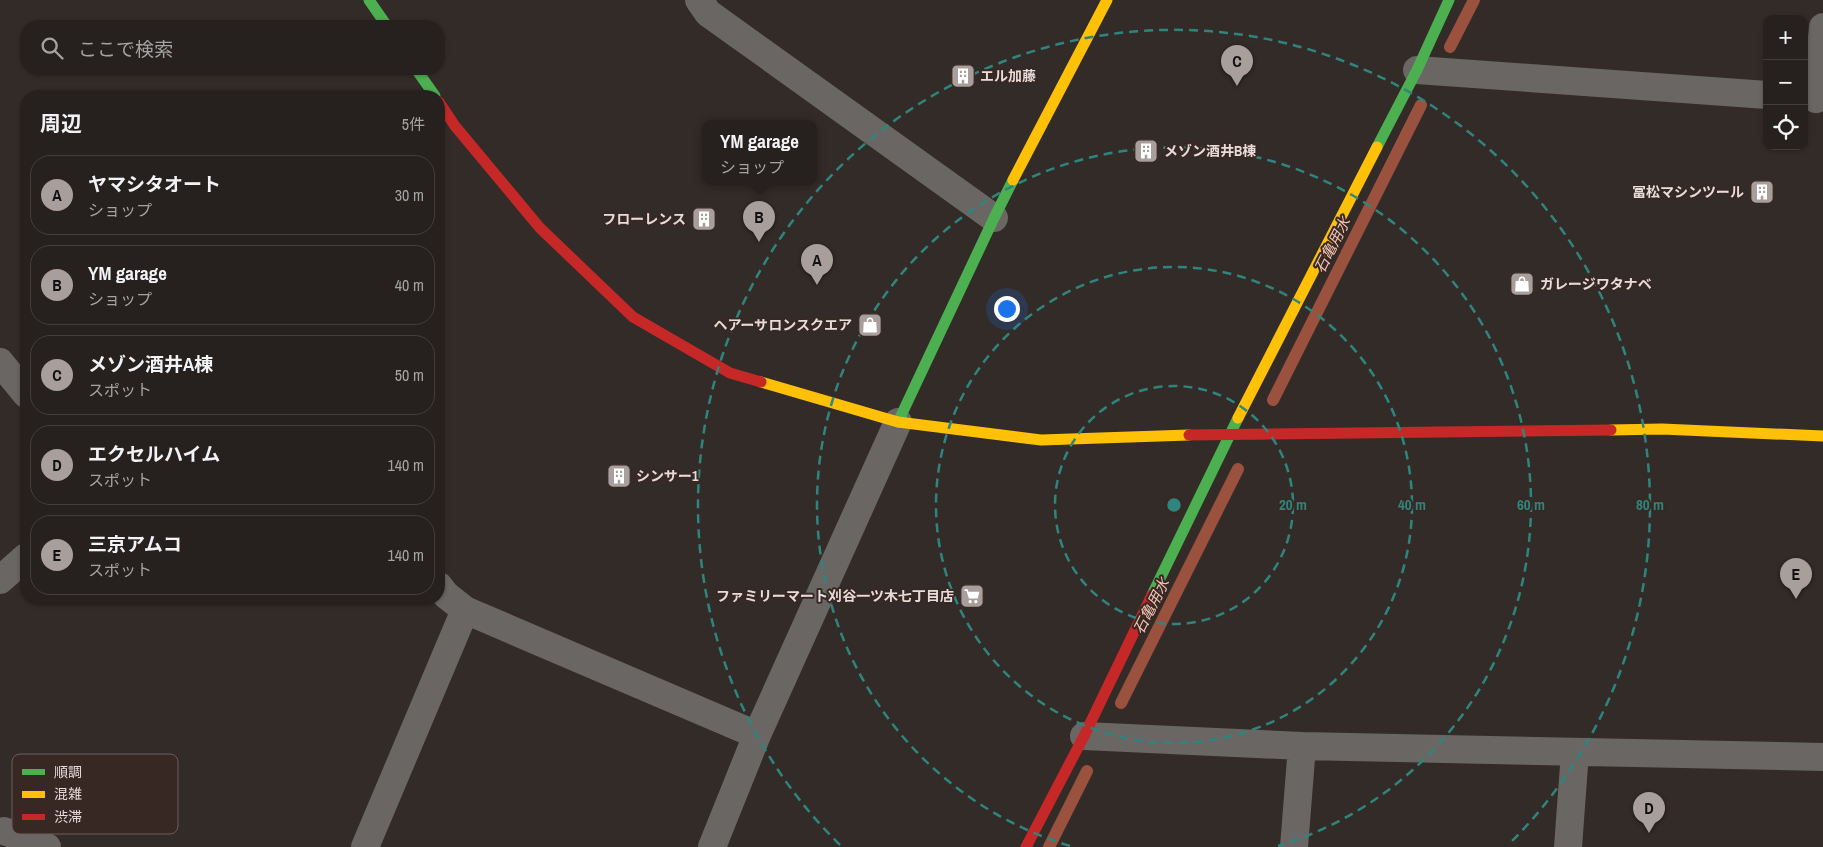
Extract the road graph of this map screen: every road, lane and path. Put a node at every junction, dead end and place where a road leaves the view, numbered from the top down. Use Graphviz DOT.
graph roads {
  1 [pos="369,0"];
  2 [pos="699,0"];
  3 [pos="1107,0"];
  4 [pos="1449,0"];
  5 [pos="383,20"];
  6 [pos="1823,27"];
  7 [pos="1417,70"];
  8 [pos="420,75"];
  9 [pos="431,90"];
  10 [pos="1763,95"];
  11 [pos="1814,98"];
  12 [pos="445,111"];
  13 [pos="994,218"];
  14 [pos="0,362"];
  15 [pos="20,387"];
  16 [pos="898,422"];
  17 [pos="1230,434"];
  18 [pos="1823,436"];
  19 [pos="20,562"];
  20 [pos="0,580"];
  21 [pos="445,594"];
  22 [pos="465,610"];
  23 [pos="757,735"];
  24 [pos="1084,736"];
  25 [pos="1302,746"];
  26 [pos="1575,752"];
  27 [pos="1823,757"];
  28 [pos="1,831"];
  29 [pos="47,847"];
  30 [pos="365,847"];
  31 [pos="712,847"];
  32 [pos="1026,847"];
  33 [pos="1294,847"];
  34 [pos="1568,847"];
  1 -- 5 [label="street"];
  2 -- 13 [label="street"];
  3 -- 13 [label="street"];
  4 -- 7 [label="street"];
  6 -- 11 [label="street"];
  7 -- 10 [label="street"];
  7 -- 17 [label="street"];
  8 -- 9 [label="street"];
  12 -- 16 [label="street"];
  13 -- 16 [label="street"];
  14 -- 15 [label="street"];
  16 -- 17 [label="street"];
  16 -- 23 [label="street"];
  17 -- 18 [label="street"];
  17 -- 24 [label="street"];
  19 -- 20 [label="street"];
  21 -- 22 [label="street"];
  22 -- 23 [label="street"];
  22 -- 30 [label="street"];
  23 -- 31 [label="street"];
  24 -- 25 [label="street"];
  24 -- 32 [label="street"];
  25 -- 26 [label="street"];
  25 -- 33 [label="street"];
  26 -- 27 [label="street"];
  26 -- 34 [label="street"];
  28 -- 29 [label="street"];
}
